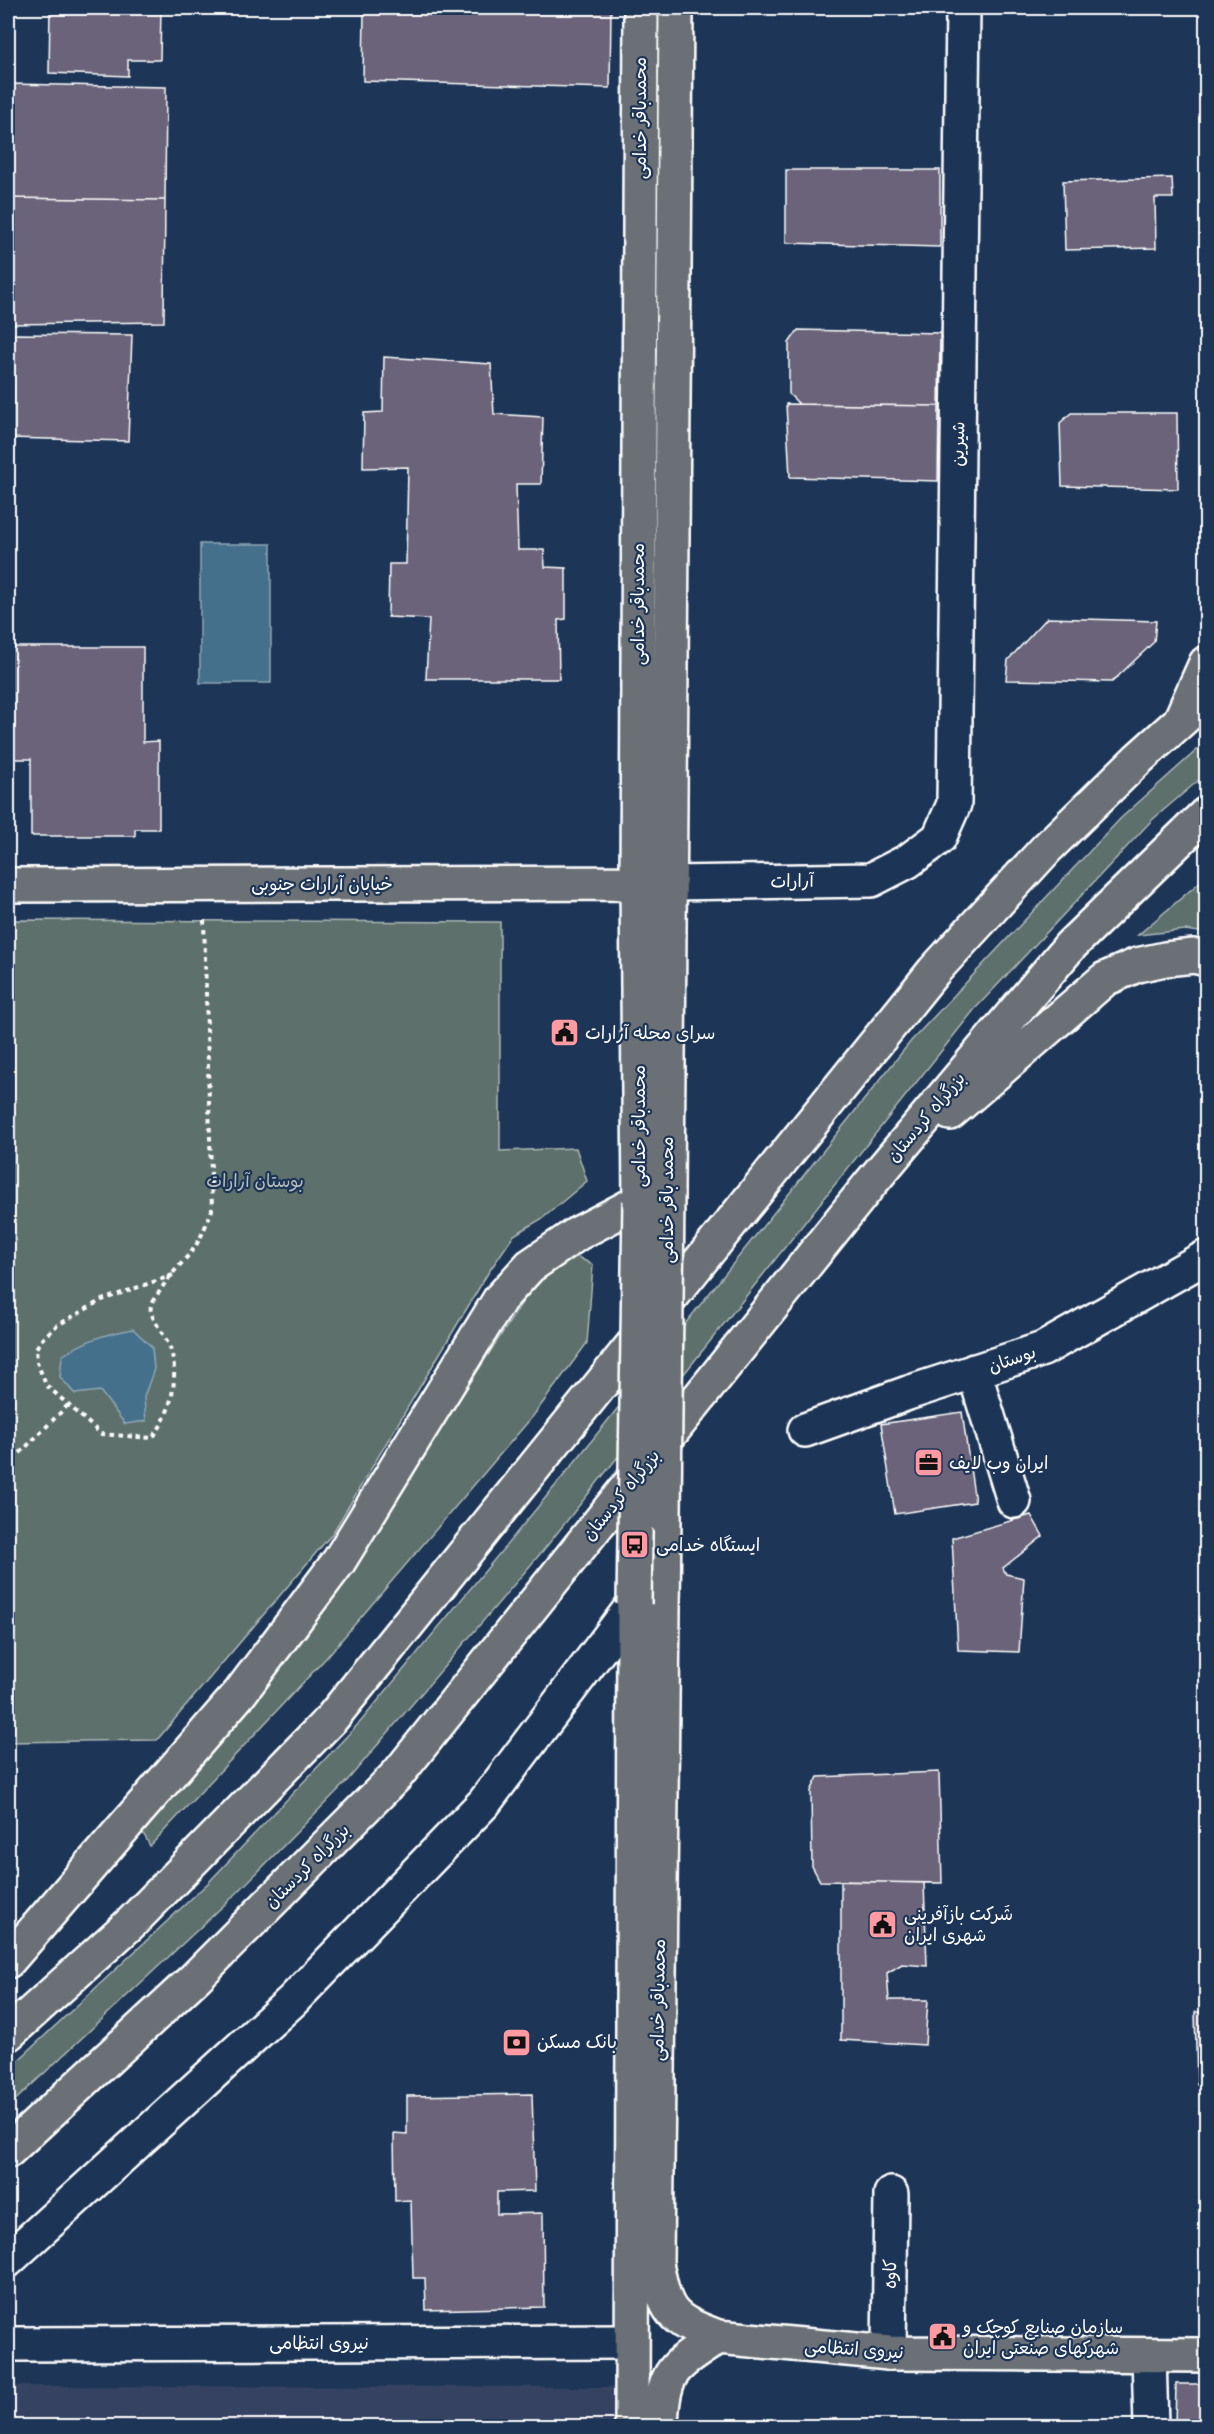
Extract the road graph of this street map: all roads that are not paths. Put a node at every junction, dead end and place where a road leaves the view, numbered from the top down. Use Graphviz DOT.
graph roads {
  1 [pos="641,8"];
  2 [pos="676,8"];
  3 [pos="963,8"];
  4 [pos="1206,663"];
  5 [pos="1206,698"];
  6 [pos="1180,721"];
  7 [pos="1206,814"];
  8 [pos="908,861"];
  9 [pos="670,883"];
  10 [pos="637,884"];
  11 [pos="8,885"];
  12 [pos="1206,959"];
  13 [pos="870,1184"];
  14 [pos="653,1198"];
  15 [pos="653,1255"];
  16 [pos="1206,1257"];
  17 [pos="974,1371"];
  18 [pos="805,1430"];
  19 [pos="1014,1501"];
  20 [pos="664,1517"];
  21 [pos="634,1604"];
  22 [pos="8,1961"];
  23 [pos="8,2034"];
  24 [pos="8,2151"];
  25 [pos="891,2194"];
  26 [pos="8,2260"];
  27 [pos="718,2337"];
  28 [pos="631,2342"];
  29 [pos="8,2344"];
  30 [pos="889,2353"];
  31 [pos="1149,2355"];
  32 [pos="1206,2355"];
  33 [pos="632,2427"];
  34 [pos="661,2427"];
  35 [pos="1151,2427"];
  1 -- 10 [label="main road, محمدباقر خدامی"];
  2 -- 9 [label="main road, محمدباقر خدامی"];
  3 -- 8 [label="street, شیرین"];
  4 -- 6 [label="main road"];
  5 -- 6 [label="main road"];
  6 -- 23 [label="main road"];
  7 -- 13 [label="main road, بزرگراه کردستان"];
  8 -- 9 [label="street, آرارات"];
  9 -- 10 [label="main road, خیابان آرارات جنوبی"];
  9 -- 14 [label="main road, محمد باقر خدامی"];
  10 -- 11 [label="main road, خیابان آرارات جنوبی"];
  10 -- 14 [label="main road, محمدباقر خدامی"];
  12 -- 13 [label="main road"];
  13 -- 24 [label="main road, بزرگراه کردستان"];
  14 -- 15 [label="main road, محمد باقر خدامی, bridge"];
  14 -- 22 [label="main road"];
  15 -- 20 [label="main road, محمد باقر خدامی, bridge"];
  15 -- 21 [label="main road, محمد باقر خدامی, bridge"];
  16 -- 17 [label="street, بوستان"];
  17 -- 18 [label="street, بوستان"];
  17 -- 19 [label="street"];
  20 -- 27 [label="main road, محمدباقر خدامی"];
  21 -- 26 [label="street"];
  21 -- 28 [label="main road, محمدباقر خدامی"];
  25 -- 30 [label="street, کاوه"];
  27 -- 30 [label="main road, نیروی انتظامی"];
  27 -- 34 [label="main road"];
  28 -- 29 [label="street, نیروی انتظامی"];
  28 -- 33 [label="main road, محمدباقر خدامی"];
  30 -- 31 [label="main road, نیروی انتظامی"];
  31 -- 32 [label="main road, نیروی انتظامی"];
  31 -- 35 [label="street"];
}
